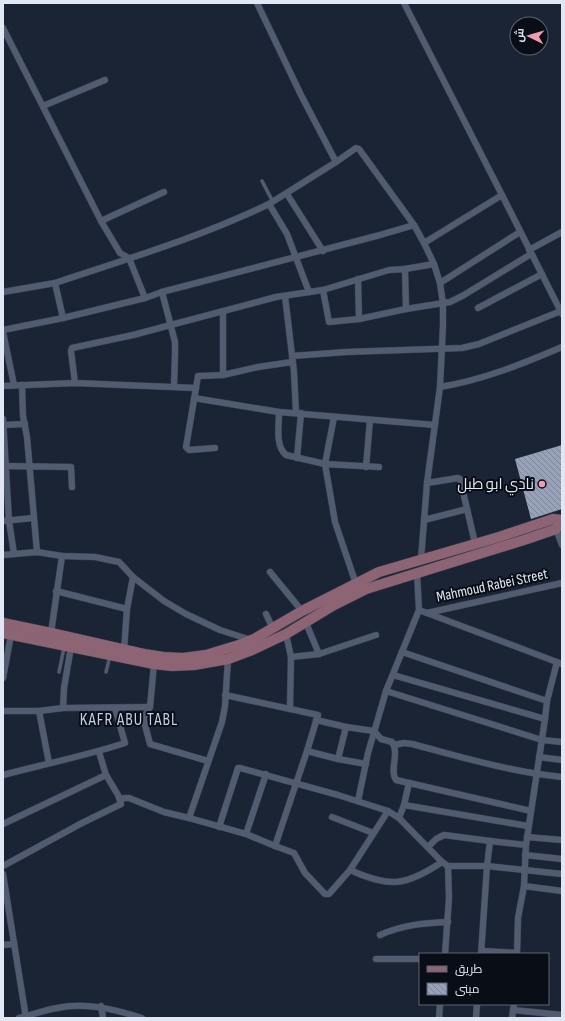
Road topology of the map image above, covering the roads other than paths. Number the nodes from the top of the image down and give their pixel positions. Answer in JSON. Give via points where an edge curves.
{"nodes":[{"id":1,"x":257,"y":3,"type":"edge"},
{"id":2,"x":404,"y":3,"type":"edge"},
{"id":3,"x":3,"y":28,"type":"edge"},
{"id":4,"x":105,"y":80,"type":"dead end"},
{"id":5,"x":43,"y":106,"type":"junction"},
{"id":6,"x":336,"y":162,"type":"junction"},
{"id":7,"x":262,"y":181,"type":"dead end"},
{"id":8,"x":164,"y":192,"type":"dead end"},
{"id":9,"x":287,"y":194,"type":"junction"},
{"id":10,"x":502,"y":195,"type":"junction"},
{"id":11,"x":271,"y":203,"type":"junction"},
{"id":12,"x":101,"y":221,"type":"junction"},
{"id":13,"x":414,"y":225,"type":"junction"},
{"id":14,"x":520,"y":232,"type":"junction"},
{"id":15,"x":562,"y":232,"type":"edge"},
{"id":16,"x":424,"y":243,"type":"junction"},
{"id":17,"x":323,"y":250,"type":"junction"},
{"id":18,"x":530,"y":252,"type":"junction"},
{"id":19,"x":129,"y":258,"type":"junction"},
{"id":20,"x":297,"y":258,"type":"junction"},
{"id":21,"x":434,"y":264,"type":"junction"},
{"id":22,"x":405,"y":269,"type":"junction"},
{"id":23,"x":542,"y":274,"type":"junction"},
{"id":24,"x":358,"y":279,"type":"junction"},
{"id":25,"x":55,"y":283,"type":"junction"},
{"id":26,"x":440,"y":283,"type":"junction"},
{"id":27,"x":323,"y":290,"type":"junction"},
{"id":28,"x":3,"y":292,"type":"edge"},
{"id":29,"x":162,"y":292,"type":"junction"},
{"id":30,"x":309,"y":292,"type":"junction"},
{"id":31,"x":285,"y":296,"type":"junction"},
{"id":32,"x":145,"y":298,"type":"junction"},
{"id":33,"x":443,"y":304,"type":"junction"},
{"id":34,"x":478,"y":308,"type":"dead end"},
{"id":35,"x":406,"y":309,"type":"junction"},
{"id":36,"x":223,"y":312,"type":"junction"},
{"id":37,"x":561,"y":312,"type":"edge"},
{"id":38,"x":63,"y":318,"type":"junction"},
{"id":39,"x":359,"y":320,"type":"junction"},
{"id":40,"x":171,"y":325,"type":"junction"},
{"id":41,"x":3,"y":331,"type":"edge"},
{"id":42,"x":562,"y":347,"type":"edge"},
{"id":43,"x":442,"y":349,"type":"junction"},
{"id":44,"x":292,"y":359,"type":"junction"},
{"id":45,"x":223,"y":375,"type":"junction"},
{"id":46,"x":75,"y":383,"type":"junction"},
{"id":47,"x":14,"y":385,"type":"junction"},
{"id":48,"x":22,"y":385,"type":"junction"},
{"id":49,"x":3,"y":386,"type":"edge"},
{"id":50,"x":174,"y":386,"type":"junction"},
{"id":51,"x":440,"y":387,"type":"junction"},
{"id":52,"x":196,"y":388,"type":"junction"},
{"id":53,"x":194,"y":398,"type":"junction"},
{"id":54,"x":279,"y":412,"type":"junction"},
{"id":55,"x":298,"y":413,"type":"junction"},
{"id":56,"x":334,"y":417,"type":"junction"},
{"id":57,"x":370,"y":420,"type":"junction"},
{"id":58,"x":3,"y":423,"type":"edge"},
{"id":59,"x":25,"y":424,"type":"junction"},
{"id":60,"x":435,"y":425,"type":"junction"},
{"id":61,"x":215,"y":448,"type":"dead end"},
{"id":62,"x":297,"y":458,"type":"junction"},
{"id":63,"x":326,"y":464,"type":"junction"},
{"id":64,"x":4,"y":465,"type":"edge"},
{"id":65,"x":28,"y":467,"type":"junction"},
{"id":66,"x":366,"y":467,"type":"junction"},
{"id":67,"x":379,"y":467,"type":"dead end"},
{"id":68,"x":427,"y":483,"type":"junction"},
{"id":69,"x":72,"y":487,"type":"dead end"},
{"id":70,"x":467,"y":509,"type":"junction"},
{"id":71,"x":33,"y":518,"type":"junction"},
{"id":72,"x":424,"y":520,"type":"junction"},
{"id":73,"x":6,"y":521,"type":"edge"},
{"id":74,"x":558,"y":523,"type":"edge"},
{"id":75,"x":475,"y":543,"type":"junction"},
{"id":76,"x":562,"y":545,"type":"edge"},
{"id":77,"x":37,"y":552,"type":"junction"},
{"id":78,"x":14,"y":554,"type":"junction"},
{"id":79,"x":3,"y":555,"type":"edge"},
{"id":80,"x":62,"y":556,"type":"junction"},
{"id":81,"x":421,"y":559,"type":"junction"},
{"id":82,"x":270,"y":572,"type":"dead end"},
{"id":83,"x":418,"y":573,"type":"junction"},
{"id":84,"x":133,"y":577,"type":"junction"},
{"id":85,"x":562,"y":583,"type":"edge"},
{"id":86,"x":356,"y":584,"type":"junction"},
{"id":87,"x":56,"y":591,"type":"junction"},
{"id":88,"x":127,"y":609,"type":"junction"},
{"id":89,"x":419,"y":610,"type":"junction"},
{"id":90,"x":302,"y":611,"type":"junction"},
{"id":91,"x":427,"y":613,"type":"junction"},
{"id":92,"x":266,"y":614,"type":"dead end"},
{"id":93,"x":3,"y":623,"type":"edge"},
{"id":94,"x":306,"y":623,"type":"junction"},
{"id":95,"x":273,"y":628,"type":"junction"},
{"id":96,"x":52,"y":633,"type":"junction"},
{"id":97,"x":7,"y":634,"type":"edge"},
{"id":98,"x":286,"y":634,"type":"junction"},
{"id":99,"x":376,"y":635,"type":"dead end"},
{"id":100,"x":251,"y":640,"type":"junction"},
{"id":101,"x":68,"y":647,"type":"junction"},
{"id":102,"x":124,"y":650,"type":"junction"},
{"id":103,"x":402,"y":652,"type":"junction"},
{"id":104,"x":319,"y":654,"type":"junction"},
{"id":105,"x":110,"y":656,"type":"junction"},
{"id":106,"x":290,"y":657,"type":"junction"},
{"id":107,"x":228,"y":659,"type":"junction"},
{"id":108,"x":560,"y":663,"type":"edge"},
{"id":109,"x":154,"y":664,"type":"junction"},
{"id":110,"x":59,"y":672,"type":"dead end"},
{"id":111,"x":106,"y":672,"type":"dead end"},
{"id":112,"x":393,"y":675,"type":"junction"},
{"id":113,"x":3,"y":678,"type":"edge"},
{"id":114,"x":386,"y":692,"type":"junction"},
{"id":115,"x":226,"y":695,"type":"junction"},
{"id":116,"x":547,"y":701,"type":"junction"},
{"id":117,"x":150,"y":707,"type":"junction"},
{"id":118,"x":63,"y":708,"type":"junction"},
{"id":119,"x":115,"y":708,"type":"junction"},
{"id":120,"x":290,"y":709,"type":"junction"},
{"id":121,"x":3,"y":711,"type":"edge"},
{"id":122,"x":39,"y":711,"type":"junction"},
{"id":123,"x":545,"y":719,"type":"junction"},
{"id":124,"x":316,"y":720,"type":"junction"},
{"id":125,"x":346,"y":728,"type":"junction"},
{"id":126,"x":374,"y":731,"type":"junction"},
{"id":127,"x":542,"y":740,"type":"junction"},
{"id":128,"x":562,"y":742,"type":"edge"},
{"id":129,"x":394,"y":745,"type":"junction"},
{"id":130,"x":307,"y":751,"type":"junction"},
{"id":131,"x":99,"y":752,"type":"junction"},
{"id":132,"x":538,"y":757,"type":"junction"},
{"id":133,"x":338,"y":759,"type":"junction"},
{"id":134,"x":562,"y":760,"type":"edge"},
{"id":135,"x":208,"y":761,"type":"junction"},
{"id":136,"x":49,"y":763,"type":"junction"},
{"id":137,"x":366,"y":764,"type":"junction"},
{"id":138,"x":106,"y":774,"type":"junction"},
{"id":139,"x":266,"y":774,"type":"junction"},
{"id":140,"x":536,"y":774,"type":"junction"},
{"id":141,"x":3,"y":775,"type":"edge"},
{"id":142,"x":562,"y":777,"type":"edge"},
{"id":143,"x":296,"y":783,"type":"junction"},
{"id":144,"x":409,"y":783,"type":"junction"},
{"id":145,"x":120,"y":800,"type":"junction"},
{"id":146,"x":358,"y":801,"type":"junction"},
{"id":147,"x":404,"y":804,"type":"junction"},
{"id":148,"x":388,"y":811,"type":"junction"},
{"id":149,"x":531,"y":811,"type":"junction"},
{"id":150,"x":332,"y":817,"type":"dead end"},
{"id":151,"x":189,"y":818,"type":"junction"},
{"id":152,"x":399,"y":818,"type":"junction"},
{"id":153,"x":3,"y":824,"type":"edge"},
{"id":154,"x":528,"y":826,"type":"junction"},
{"id":155,"x":219,"y":827,"type":"junction"},
{"id":156,"x":373,"y":833,"type":"junction"},
{"id":157,"x":246,"y":834,"type":"junction"},
{"id":158,"x":527,"y":837,"type":"junction"},
{"id":159,"x":562,"y":840,"type":"edge"},
{"id":160,"x":490,"y":841,"type":"junction"},
{"id":161,"x":526,"y":845,"type":"junction"},
{"id":162,"x":275,"y":846,"type":"junction"},
{"id":163,"x":428,"y":847,"type":"junction"},
{"id":164,"x":525,"y":855,"type":"junction"},
{"id":165,"x":562,"y":859,"type":"edge"},
{"id":166,"x":442,"y":862,"type":"junction"},
{"id":167,"x":3,"y":866,"type":"edge"},
{"id":168,"x":448,"y":866,"type":"junction"},
{"id":169,"x":487,"y":866,"type":"junction"},
{"id":170,"x":350,"y":870,"type":"junction"},
{"id":171,"x":525,"y":870,"type":"junction"},
{"id":172,"x":3,"y":874,"type":"edge"},
{"id":173,"x":562,"y":874,"type":"edge"},
{"id":174,"x":524,"y":886,"type":"junction"},
{"id":175,"x":562,"y":891,"type":"edge"},
{"id":176,"x":448,"y":922,"type":"junction"},
{"id":177,"x":380,"y":935,"type":"dead end"},
{"id":178,"x":14,"y":944,"type":"junction"},
{"id":179,"x":3,"y":945,"type":"edge"},
{"id":180,"x":481,"y":952,"type":"edge"},
{"id":181,"x":445,"y":953,"type":"edge"},
{"id":182,"x":499,"y":953,"type":"edge"},
{"id":183,"x":517,"y":953,"type":"edge"},
{"id":184,"x":419,"y":958,"type":"edge"},
{"id":185,"x":376,"y":959,"type":"dead end"},
{"id":186,"x":440,"y":1005,"type":"edge"},
{"id":187,"x":477,"y":1005,"type":"edge"},
{"id":188,"x":101,"y":1006,"type":"junction"},
{"id":189,"x":513,"y":1007,"type":"edge"},
{"id":190,"x":125,"y":1015,"type":"edge"},
{"id":191,"x":562,"y":1015,"type":"edge"},
{"id":192,"x":26,"y":1017,"type":"edge"},
{"id":193,"x":19,"y":1018,"type":"edge"},
{"id":194,"x":103,"y":1018,"type":"edge"},
{"id":195,"x":142,"y":1018,"type":"edge"},
{"id":196,"x":439,"y":1018,"type":"edge"},
{"id":197,"x":476,"y":1018,"type":"edge"},
{"id":198,"x":512,"y":1018,"type":"edge"}],
"edges":[{"from":1,"to":6,"type":"street"},
{"from":2,"to":10,"type":"street"},
{"from":3,"to":5,"type":"street"},
{"from":4,"to":5,"type":"street"},
{"from":5,"to":12,"type":"street"},
{"from":6,"to":9,"type":"street"},
{"from":6,"to":13,"type":"street","via":[[354,148],[359,149]]},
{"from":7,"to":11,"type":"lane"},
{"from":8,"to":12,"type":"street"},
{"from":9,"to":11,"type":"street"},
{"from":9,"to":17,"type":"street"},
{"from":10,"to":14,"type":"street"},
{"from":10,"to":16,"type":"street"},
{"from":11,"to":19,"type":"street","via":[[231,222]]},
{"from":11,"to":20,"type":"street"},
{"from":12,"to":19,"type":"street","via":[[120,253]]},
{"from":13,"to":16,"type":"street"},
{"from":13,"to":17,"type":"street"},
{"from":14,"to":18,"type":"street"},
{"from":14,"to":26,"type":"street"},
{"from":15,"to":18,"type":"street"},
{"from":16,"to":21,"type":"street"},
{"from":17,"to":20,"type":"street"},
{"from":18,"to":23,"type":"street"},
{"from":18,"to":33,"type":"street","via":[[464,295]]},
{"from":19,"to":25,"type":"street"},
{"from":19,"to":32,"type":"street"},
{"from":20,"to":29,"type":"street"},
{"from":20,"to":30,"type":"street"},
{"from":21,"to":22,"type":"street"},
{"from":21,"to":26,"type":"street"},
{"from":22,"to":24,"type":"street","via":[[389,270]]},
{"from":22,"to":35,"type":"street"},
{"from":23,"to":34,"type":"street"},
{"from":23,"to":37,"type":"street"},
{"from":24,"to":27,"type":"street"},
{"from":24,"to":39,"type":"street"},
{"from":25,"to":28,"type":"street"},
{"from":25,"to":38,"type":"street"},
{"from":26,"to":33,"type":"street"},
{"from":27,"to":30,"type":"street"},
{"from":27,"to":39,"type":"street","via":[[328,322]]},
{"from":29,"to":32,"type":"street"},
{"from":29,"to":40,"type":"street"},
{"from":30,"to":31,"type":"street"},
{"from":31,"to":36,"type":"street"},
{"from":31,"to":44,"type":"street"},
{"from":32,"to":38,"type":"street"},
{"from":33,"to":35,"type":"street"},
{"from":33,"to":43,"type":"street"},
{"from":35,"to":39,"type":"street"},
{"from":36,"to":40,"type":"street"},
{"from":36,"to":45,"type":"street"},
{"from":37,"to":43,"type":"street","via":[[479,344]]},
{"from":38,"to":41,"type":"street"},
{"from":40,"to":46,"type":"street","via":[[71,349]]},
{"from":40,"to":50,"type":"street","via":[[176,354]]},
{"from":41,"to":47,"type":"street"},
{"from":42,"to":51,"type":"street","via":[[504,371]]},
{"from":43,"to":44,"type":"street","via":[[346,352]]},
{"from":43,"to":51,"type":"street"},
{"from":44,"to":45,"type":"street"},
{"from":44,"to":55,"type":"street"},
{"from":45,"to":52,"type":"street","via":[[198,376]]},
{"from":46,"to":48,"type":"street"},
{"from":46,"to":50,"type":"street"},
{"from":47,"to":48,"type":"street"},
{"from":47,"to":49,"type":"street"},
{"from":48,"to":59,"type":"street"},
{"from":50,"to":52,"type":"street"},
{"from":51,"to":60,"type":"street"},
{"from":52,"to":53,"type":"street"},
{"from":53,"to":54,"type":"street"},
{"from":53,"to":61,"type":"street","via":[[186,447],[189,450]]},
{"from":54,"to":55,"type":"street"},
{"from":54,"to":62,"type":"street","via":[[279,442],[282,450],[289,457]]},
{"from":55,"to":56,"type":"street"},
{"from":55,"to":62,"type":"street"},
{"from":56,"to":57,"type":"street"},
{"from":56,"to":63,"type":"street"},
{"from":57,"to":60,"type":"street"},
{"from":57,"to":66,"type":"street"},
{"from":58,"to":59,"type":"street"},
{"from":58,"to":64,"type":"street"},
{"from":59,"to":65,"type":"street"},
{"from":60,"to":68,"type":"street"},
{"from":62,"to":63,"type":"street"},
{"from":63,"to":66,"type":"street"},
{"from":63,"to":86,"type":"street","via":[[335,522]]},
{"from":64,"to":65,"type":"street"},
{"from":64,"to":73,"type":"street"},
{"from":65,"to":69,"type":"street","via":[[72,467]]},
{"from":65,"to":71,"type":"street"},
{"from":66,"to":67,"type":"street"},
{"from":68,"to":70,"type":"street","via":[[460,478]]},
{"from":68,"to":72,"type":"street"},
{"from":70,"to":72,"type":"street"},
{"from":70,"to":75,"type":"street"},
{"from":71,"to":73,"type":"street"},
{"from":71,"to":77,"type":"street"},
{"from":72,"to":81,"type":"street"},
{"from":73,"to":78,"type":"street"},
{"from":74,"to":75,"type":"main road"},
{"from":74,"to":76,"type":"street"},
{"from":74,"to":83,"type":"main road"},
{"from":75,"to":81,"type":"main road"},
{"from":77,"to":78,"type":"street"},
{"from":77,"to":80,"type":"street"},
{"from":78,"to":79,"type":"street"},
{"from":80,"to":84,"type":"street","via":[[95,557],[119,562]]},
{"from":80,"to":87,"type":"street"},
{"from":81,"to":86,"type":"main road","via":[[379,572]]},
{"from":82,"to":90,"type":"street"},
{"from":83,"to":89,"type":"street"},
{"from":83,"to":94,"type":"main road","via":[[353,594]]},
{"from":84,"to":88,"type":"street"},
{"from":84,"to":100,"type":"street","via":[[186,614],[220,630]]},
{"from":85,"to":91,"type":"street","name":"Mahmoud Rabei Street"},
{"from":86,"to":90,"type":"main road"},
{"from":87,"to":88,"type":"street"},
{"from":87,"to":96,"type":"street"},
{"from":88,"to":102,"type":"street"},
{"from":89,"to":91,"type":"street"},
{"from":89,"to":103,"type":"street"},
{"from":90,"to":95,"type":"main road"},
{"from":91,"to":108,"type":"street"},
{"from":92,"to":95,"type":"street"},
{"from":93,"to":96,"type":"main road"},
{"from":94,"to":98,"type":"main road"},
{"from":94,"to":104,"type":"street"},
{"from":95,"to":100,"type":"main road"},
{"from":96,"to":102,"type":"main road"},
{"from":97,"to":101,"type":"main road"},
{"from":97,"to":113,"type":"street"},
{"from":98,"to":106,"type":"street"},
{"from":98,"to":107,"type":"main road"},
{"from":99,"to":104,"type":"street"},
{"from":100,"to":102,"type":"main road","via":[[206,655],[183,658]]},
{"from":101,"to":105,"type":"main road"},
{"from":101,"to":110,"type":"lane"},
{"from":101,"to":118,"type":"street"},
{"from":103,"to":112,"type":"street"},
{"from":103,"to":116,"type":"street"},
{"from":104,"to":106,"type":"street"},
{"from":105,"to":109,"type":"main road"},
{"from":105,"to":111,"type":"lane"},
{"from":106,"to":120,"type":"street"},
{"from":107,"to":109,"type":"main road","via":[[194,665]]},
{"from":107,"to":115,"type":"street"},
{"from":108,"to":116,"type":"street"},
{"from":109,"to":117,"type":"street"},
{"from":112,"to":114,"type":"street"},
{"from":112,"to":123,"type":"street"},
{"from":114,"to":126,"type":"street"},
{"from":114,"to":127,"type":"street"},
{"from":115,"to":120,"type":"street"},
{"from":115,"to":135,"type":"street","via":[[222,722]]},
{"from":116,"to":123,"type":"street"},
{"from":117,"to":119,"type":"street"},
{"from":117,"to":135,"type":"street","via":[[144,717],[150,744]]},
{"from":118,"to":119,"type":"street"},
{"from":118,"to":122,"type":"street"},
{"from":119,"to":131,"type":"street","via":[[125,743]]},
{"from":120,"to":124,"type":"street","via":[[317,714]]},
{"from":121,"to":122,"type":"street"},
{"from":122,"to":136,"type":"street"},
{"from":123,"to":127,"type":"street"},
{"from":124,"to":125,"type":"street"},
{"from":124,"to":130,"type":"street"},
{"from":125,"to":126,"type":"street"},
{"from":125,"to":133,"type":"street"},
{"from":126,"to":129,"type":"street","via":[[381,739]]},
{"from":126,"to":137,"type":"street"},
{"from":127,"to":128,"type":"street"},
{"from":127,"to":132,"type":"street"},
{"from":129,"to":140,"type":"street","via":[[412,744]]},
{"from":129,"to":144,"type":"street","via":[[395,778]]},
{"from":130,"to":133,"type":"street"},
{"from":130,"to":143,"type":"street"},
{"from":131,"to":136,"type":"street"},
{"from":131,"to":138,"type":"street"},
{"from":132,"to":134,"type":"street"},
{"from":132,"to":140,"type":"street"},
{"from":133,"to":137,"type":"street"},
{"from":135,"to":151,"type":"street"},
{"from":136,"to":141,"type":"street"},
{"from":137,"to":146,"type":"street"},
{"from":138,"to":145,"type":"street"},
{"from":138,"to":153,"type":"street"},
{"from":139,"to":143,"type":"street"},
{"from":139,"to":155,"type":"street","via":[[239,768]]},
{"from":139,"to":157,"type":"street"},
{"from":140,"to":142,"type":"street"},
{"from":140,"to":149,"type":"street"},
{"from":143,"to":146,"type":"street"},
{"from":143,"to":162,"type":"street"},
{"from":144,"to":147,"type":"street"},
{"from":144,"to":149,"type":"street"},
{"from":145,"to":151,"type":"street","via":[[129,798],[164,812]]},
{"from":145,"to":167,"type":"street","via":[[121,804],[82,822]]},
{"from":146,"to":148,"type":"street"},
{"from":147,"to":152,"type":"street"},
{"from":147,"to":154,"type":"street"},
{"from":148,"to":152,"type":"street"},
{"from":148,"to":156,"type":"street"},
{"from":149,"to":154,"type":"street"},
{"from":150,"to":156,"type":"street"},
{"from":151,"to":155,"type":"street"},
{"from":152,"to":163,"type":"street"},
{"from":154,"to":158,"type":"street"},
{"from":155,"to":157,"type":"street"},
{"from":156,"to":170,"type":"street"},
{"from":157,"to":162,"type":"street"},
{"from":158,"to":159,"type":"street"},
{"from":158,"to":161,"type":"street"},
{"from":160,"to":161,"type":"street"},
{"from":160,"to":163,"type":"street","via":[[444,835]]},
{"from":160,"to":169,"type":"street"},
{"from":161,"to":164,"type":"street"},
{"from":162,"to":170,"type":"street","via":[[294,853],[305,873],[327,894],[330,894]]},
{"from":163,"to":166,"type":"street"},
{"from":164,"to":165,"type":"street"},
{"from":164,"to":171,"type":"street"},
{"from":166,"to":168,"type":"street"},
{"from":166,"to":170,"type":"street","via":[[416,878],[396,882],[377,880]]},
{"from":168,"to":169,"type":"street"},
{"from":168,"to":176,"type":"street"},
{"from":169,"to":171,"type":"street"},
{"from":169,"to":180,"type":"street"},
{"from":171,"to":173,"type":"street"},
{"from":171,"to":174,"type":"street"},
{"from":172,"to":178,"type":"street"},
{"from":174,"to":175,"type":"street"},
{"from":174,"to":183,"type":"street","via":[[518,918]]},
{"from":176,"to":177,"type":"street","via":[[414,924]]},
{"from":176,"to":181,"type":"street"},
{"from":178,"to":179,"type":"street"},
{"from":178,"to":192,"type":"street"},
{"from":180,"to":182,"type":"street"},
{"from":184,"to":185,"type":"street"},
{"from":186,"to":196,"type":"street"},
{"from":187,"to":197,"type":"street"},
{"from":188,"to":190,"type":"street"},
{"from":188,"to":192,"type":"street","via":[[71,1006]]},
{"from":188,"to":194,"type":"street"},
{"from":189,"to":191,"type":"street"},
{"from":189,"to":198,"type":"street"},
{"from":190,"to":195,"type":"street"},
{"from":192,"to":193,"type":"street"}]}
